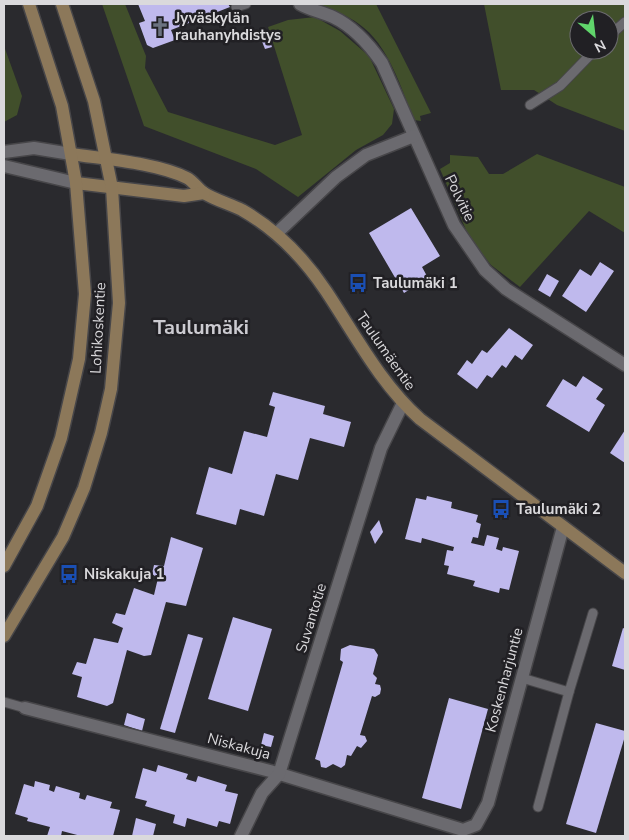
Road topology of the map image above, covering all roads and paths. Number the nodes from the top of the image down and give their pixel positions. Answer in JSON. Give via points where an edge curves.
{"nodes":[{"id":1,"x":29,"y":4,"type":"edge"},
{"id":2,"x":62,"y":4,"type":"edge"},
{"id":3,"x":246,"y":4,"type":"edge"},
{"id":4,"x":300,"y":4,"type":"edge"},
{"id":5,"x":236,"y":7,"type":"dead end"},
{"id":6,"x":585,"y":60,"type":"edge"},
{"id":7,"x":530,"y":105,"type":"dead end"},
{"id":8,"x":414,"y":136,"type":"junction"},
{"id":9,"x":4,"y":152,"type":"edge"},
{"id":10,"x":71,"y":154,"type":"junction"},
{"id":11,"x":108,"y":159,"type":"junction"},
{"id":12,"x":4,"y":166,"type":"edge"},
{"id":13,"x":76,"y":182,"type":"junction"},
{"id":14,"x":112,"y":188,"type":"junction"},
{"id":15,"x":204,"y":193,"type":"junction"},
{"id":16,"x":277,"y":233,"type":"junction"},
{"id":17,"x":625,"y":366,"type":"edge"},
{"id":18,"x":403,"y":403,"type":"junction"},
{"id":19,"x":563,"y":527,"type":"junction"},
{"id":20,"x":4,"y":566,"type":"edge"},
{"id":21,"x":625,"y":573,"type":"edge"},
{"id":22,"x":593,"y":613,"type":"dead end"},
{"id":23,"x":4,"y":636,"type":"edge"},
{"id":24,"x":522,"y":678,"type":"junction"},
{"id":25,"x":569,"y":692,"type":"junction"},
{"id":26,"x":4,"y":703,"type":"edge"},
{"id":27,"x":25,"y":708,"type":"joint"},
{"id":28,"x":279,"y":774,"type":"junction"},
{"id":29,"x":538,"y":807,"type":"dead end"},
{"id":30,"x":461,"y":833,"type":"edge"},
{"id":31,"x":241,"y":836,"type":"edge"}],
"edges":[{"from":1,"to":10,"type":"main road","name":"Lohikoskentie","via":[[62,106]]},
{"from":2,"to":11,"type":"main road","name":"Lohikoskentie","via":[[92,94]]},
{"from":3,"to":5,"type":"lane"},
{"from":4,"to":8,"type":"street","name":"Polvitie","via":[[353,29],[369,44],[382,63]]},
{"from":6,"to":7,"type":"lane","via":[[560,86]]},
{"from":8,"to":16,"type":"street","via":[[366,155],[336,177]]},
{"from":8,"to":17,"type":"street","name":"Polvitie","via":[[454,225],[485,270],[506,289]]},
{"from":9,"to":10,"type":"street","via":[[34,148]]},
{"from":10,"to":11,"type":"main road","name":"Taulumäentie"},
{"from":10,"to":13,"type":"main road","name":"Lohikoskentie"},
{"from":11,"to":14,"type":"main road","name":"Lohikoskentie"},
{"from":11,"to":15,"type":"main road","name":"Taulumäentie","via":[[188,178]]},
{"from":12,"to":13,"type":"street"},
{"from":13,"to":14,"type":"main road","name":"Taulumäentie"},
{"from":13,"to":20,"type":"main road","name":"Lohikoskentie","via":[[85,294],[79,359],[61,438],[37,506]]},
{"from":14,"to":15,"type":"main road","name":"Taulumäentie","via":[[184,196]]},
{"from":14,"to":23,"type":"main road","name":"Lohikoskentie","via":[[119,303],[111,389],[101,433],[64,537]]},
{"from":15,"to":16,"type":"main road","name":"Taulumäentie","via":[[242,210]]},
{"from":16,"to":18,"type":"main road","name":"Taulumäentie","via":[[303,259],[326,290],[366,354]]},
{"from":18,"to":19,"type":"main road","name":"Taulumäentie"},
{"from":18,"to":28,"type":"street","name":"Suvantotie","via":[[381,448]]},
{"from":19,"to":21,"type":"main road","name":"Taulumäentie"},
{"from":19,"to":24,"type":"street","name":"Koskenharjuntie"},
{"from":22,"to":25,"type":"lane"},
{"from":24,"to":25,"type":"lane"},
{"from":24,"to":30,"type":"street","name":"Koskenharjuntie","via":[[488,803],[476,825]]},
{"from":25,"to":29,"type":"lane"},
{"from":26,"to":27,"type":"lane","name":"Niskakuja"},
{"from":27,"to":28,"type":"street","name":"Niskakuja"},
{"from":28,"to":30,"type":"street","name":"Niskakuja"},
{"from":28,"to":31,"type":"street","name":"Suvantotie","via":[[262,793]]}]}
